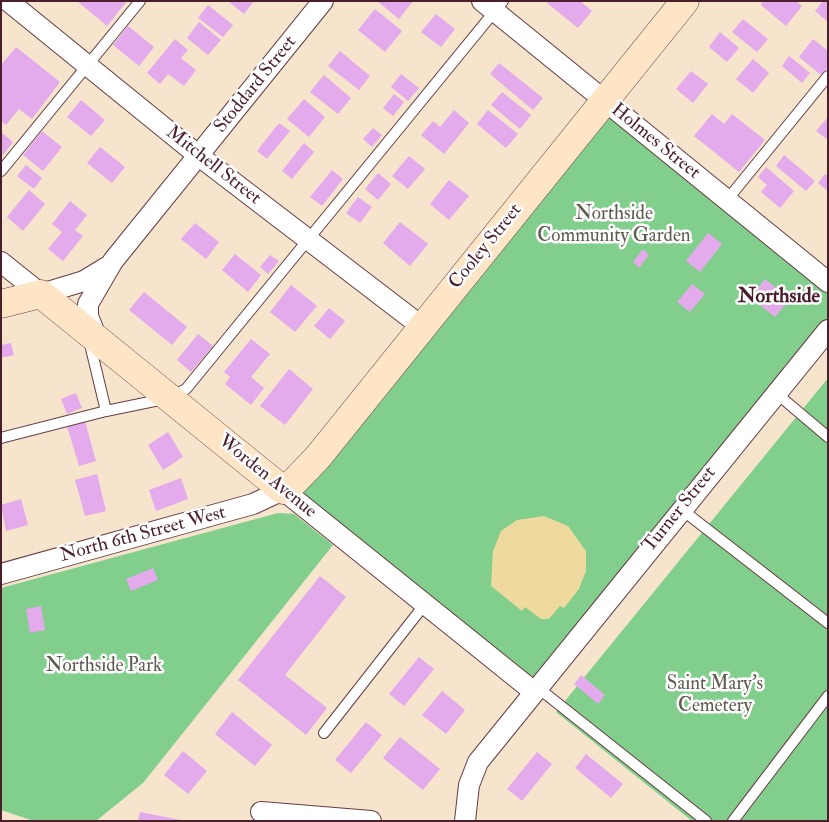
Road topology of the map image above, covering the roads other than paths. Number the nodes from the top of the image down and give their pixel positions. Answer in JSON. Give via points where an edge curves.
{"nodes":[{"id":1,"x":8,"y":1,"type":"edge"},
{"id":2,"x":140,"y":1,"type":"edge"},
{"id":3,"x":322,"y":1,"type":"edge"},
{"id":4,"x":685,"y":1,"type":"edge"},
{"id":5,"x":493,"y":5,"type":"edge"},
{"id":6,"x":88,"y":65,"type":"junction"},
{"id":7,"x":828,"y":76,"type":"edge"},
{"id":8,"x":605,"y":101,"type":"junction"},
{"id":9,"x":199,"y":156,"type":"junction"},
{"id":10,"x":1,"y":171,"type":"edge"},
{"id":11,"x":727,"y":200,"type":"junction"},
{"id":12,"x":307,"y":238,"type":"junction"},
{"id":13,"x":1,"y":262,"type":"edge"},
{"id":14,"x":113,"y":262,"type":"junction"},
{"id":15,"x":828,"y":282,"type":"edge"},
{"id":16,"x":41,"y":294,"type":"junction"},
{"id":17,"x":1,"y":304,"type":"edge"},
{"id":18,"x":421,"y":326,"type":"junction"},
{"id":19,"x":828,"y":330,"type":"edge"},
{"id":20,"x":92,"y":336,"type":"junction"},
{"id":21,"x":776,"y":393,"type":"junction"},
{"id":22,"x":169,"y":398,"type":"junction"},
{"id":23,"x":106,"y":411,"type":"junction"},
{"id":24,"x":828,"y":437,"type":"edge"},
{"id":25,"x":1,"y":438,"type":"edge"},
{"id":26,"x":283,"y":490,"type":"junction"},
{"id":27,"x":681,"y":509,"type":"junction"},
{"id":28,"x":1,"y":574,"type":"edge"},
{"id":29,"x":425,"y":604,"type":"junction"},
{"id":30,"x":828,"y":624,"type":"edge"},
{"id":31,"x":535,"y":689,"type":"junction"},
{"id":32,"x":828,"y":696,"type":"edge"},
{"id":33,"x":324,"y":733,"type":"dead end"},
{"id":34,"x":261,"y":812,"type":"dead end"},
{"id":35,"x":371,"y":821,"type":"edge"},
{"id":36,"x":466,"y":821,"type":"edge"},
{"id":37,"x":706,"y":821,"type":"edge"},
{"id":38,"x":733,"y":821,"type":"edge"}],
"edges":[{"from":1,"to":6,"type":"street","name":"Mitchell Street"},
{"from":2,"to":6,"type":"lane"},
{"from":3,"to":9,"type":"street","name":"Stoddard Street"},
{"from":4,"to":8,"type":"street","name":"Cooley Street"},
{"from":5,"to":8,"type":"street","name":"Holmes Street"},
{"from":5,"to":12,"type":"lane"},
{"from":6,"to":9,"type":"street","name":"Mitchell Street"},
{"from":6,"to":10,"type":"lane"},
{"from":7,"to":11,"type":"lane"},
{"from":8,"to":11,"type":"street","name":"Holmes Street"},
{"from":8,"to":18,"type":"street","name":"Cooley Street"},
{"from":9,"to":12,"type":"street","name":"Mitchell Street"},
{"from":9,"to":14,"type":"street","name":"Stoddard Street"},
{"from":11,"to":15,"type":"street","name":"Holmes Street"},
{"from":12,"to":18,"type":"street","name":"Mitchell Street"},
{"from":12,"to":22,"type":"lane","via":[[186,389]]},
{"from":13,"to":16,"type":"street","name":"Worden Avenue"},
{"from":14,"to":16,"type":"street","name":"Stoddard Street","via":[[84,281]]},
{"from":14,"to":20,"type":"street","name":"Stoddard Street","via":[[88,304]]},
{"from":16,"to":17,"type":"street"},
{"from":16,"to":20,"type":"street","name":"Worden Avenue"},
{"from":18,"to":26,"type":"street","name":"Cooley Street","via":[[318,457]]},
{"from":19,"to":21,"type":"street","name":"Turner Street"},
{"from":20,"to":22,"type":"street","name":"Worden Avenue"},
{"from":20,"to":23,"type":"lane"},
{"from":21,"to":24,"type":"lane"},
{"from":21,"to":27,"type":"street","name":"Turner Street"},
{"from":22,"to":23,"type":"lane"},
{"from":22,"to":26,"type":"street","name":"Worden Avenue"},
{"from":23,"to":25,"type":"lane"},
{"from":26,"to":28,"type":"street","name":"North 6th Street West","via":[[253,504]]},
{"from":26,"to":29,"type":"street","name":"Worden Avenue"},
{"from":27,"to":30,"type":"lane"},
{"from":27,"to":31,"type":"street","name":"Turner Street"},
{"from":29,"to":31,"type":"street","name":"Worden Avenue"},
{"from":29,"to":33,"type":"lane"},
{"from":31,"to":36,"type":"street","name":"Turner Street","via":[[474,770],[469,785]]},
{"from":31,"to":37,"type":"lane"},
{"from":32,"to":38,"type":"lane"},
{"from":34,"to":35,"type":"street"}]}
